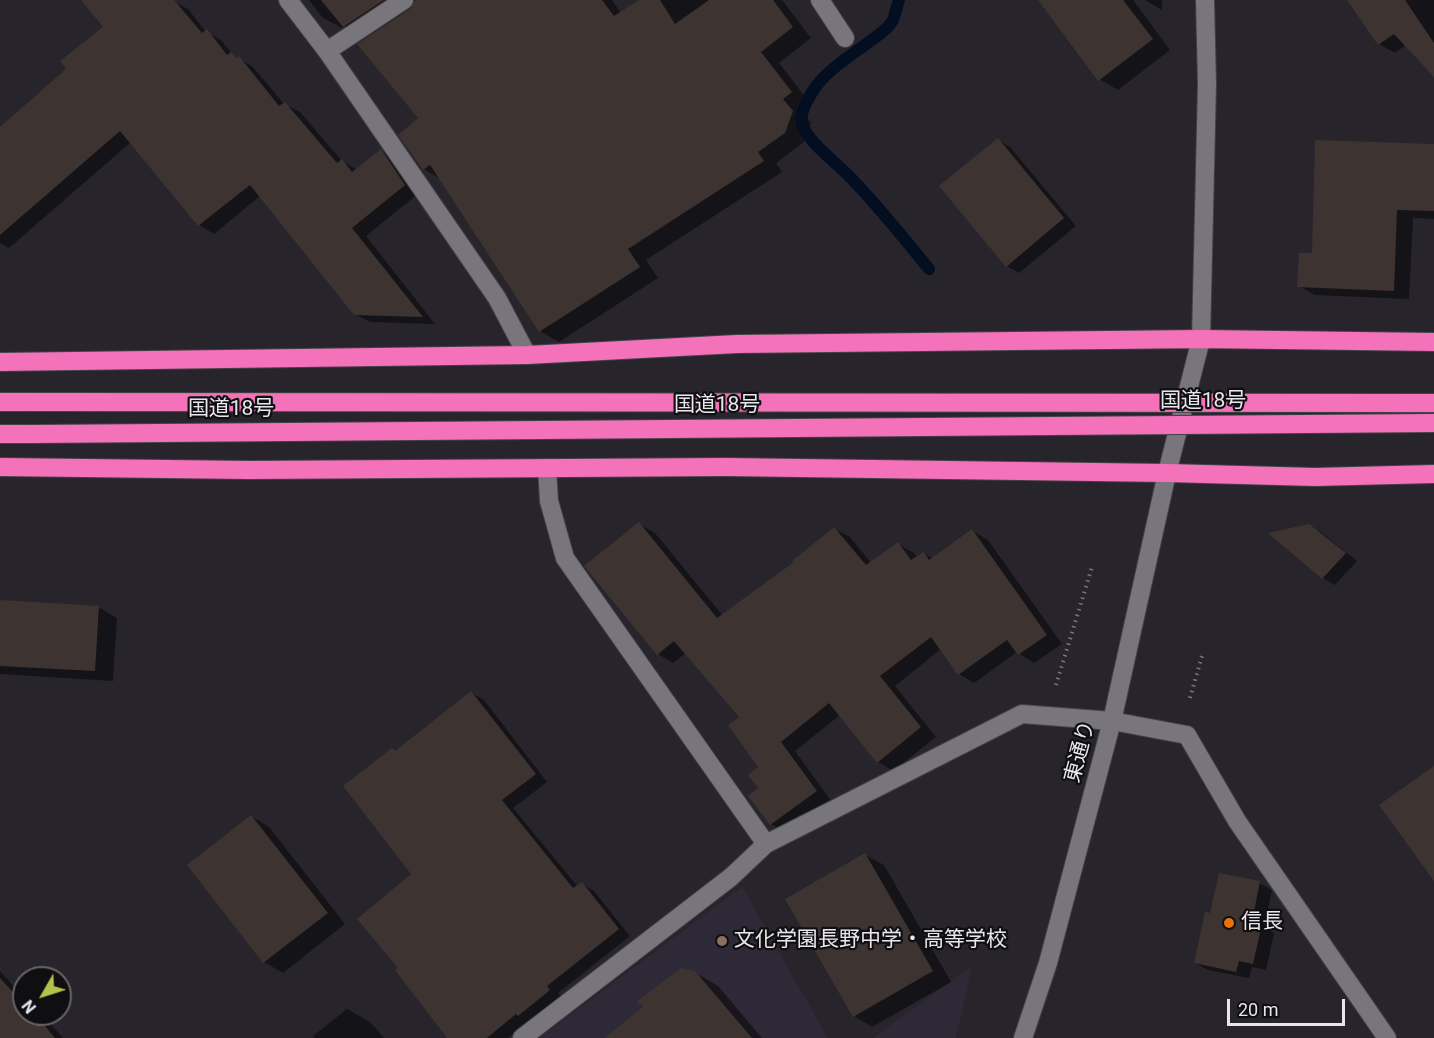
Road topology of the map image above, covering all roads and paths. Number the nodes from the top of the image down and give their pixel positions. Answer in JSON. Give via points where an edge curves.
{"nodes":[{"id":1,"x":288,"y":0,"type":"edge"},
{"id":2,"x":404,"y":0,"type":"edge"},
{"id":3,"x":820,"y":0,"type":"edge"},
{"id":4,"x":1205,"y":0,"type":"edge"},
{"id":5,"x":845,"y":38,"type":"dead end"},
{"id":6,"x":327,"y":51,"type":"junction"},
{"id":7,"x":1201,"y":339,"type":"junction"},
{"id":8,"x":1434,"y":342,"type":"edge"},
{"id":9,"x":527,"y":355,"type":"junction"},
{"id":10,"x":0,"y":362,"type":"edge"},
{"id":11,"x":0,"y":402,"type":"edge"},
{"id":12,"x":1434,"y":403,"type":"edge"},
{"id":13,"x":1434,"y":423,"type":"edge"},
{"id":14,"x":0,"y":434,"type":"edge"},
{"id":15,"x":0,"y":467,"type":"edge"},
{"id":16,"x":547,"y":468,"type":"junction"},
{"id":17,"x":1167,"y":473,"type":"junction"},
{"id":18,"x":1434,"y":474,"type":"edge"},
{"id":19,"x":1092,"y":567,"type":"dead end"},
{"id":20,"x":1202,"y":656,"type":"dead end"},
{"id":21,"x":1056,"y":685,"type":"dead end"},
{"id":22,"x":1190,"y":698,"type":"dead end"},
{"id":23,"x":1112,"y":721,"type":"junction"},
{"id":24,"x":766,"y":844,"type":"junction"},
{"id":25,"x":522,"y":1038,"type":"edge"},
{"id":26,"x":1023,"y":1038,"type":"edge"},
{"id":27,"x":1387,"y":1038,"type":"edge"}],
"edges":[{"from":1,"to":6,"type":"street"},
{"from":2,"to":6,"type":"street"},
{"from":3,"to":5,"type":"street"},
{"from":4,"to":7,"type":"street","name":"東通り"},
{"from":6,"to":9,"type":"street","via":[[496,298]]},
{"from":7,"to":8,"type":"highway"},
{"from":7,"to":9,"type":"highway","via":[[737,344]]},
{"from":7,"to":17,"type":"street","name":"東通り"},
{"from":9,"to":10,"type":"highway"},
{"from":11,"to":12,"type":"highway","name":"国道18号","bridge":true},
{"from":13,"to":14,"type":"highway","name":"国道18号","bridge":true},
{"from":15,"to":16,"type":"highway"},
{"from":16,"to":17,"type":"highway"},
{"from":16,"to":24,"type":"street","via":[[549,501],[565,558]]},
{"from":17,"to":18,"type":"highway","via":[[1315,477]]},
{"from":17,"to":23,"type":"street","name":"東通り"},
{"from":19,"to":21,"type":"path"},
{"from":20,"to":22,"type":"path"},
{"from":23,"to":24,"type":"street","via":[[1022,714]]},
{"from":23,"to":26,"type":"street","name":"東通り","via":[[1048,963]]},
{"from":23,"to":27,"type":"street","via":[[1187,735],[1237,821]]},
{"from":24,"to":25,"type":"street","via":[[731,877]]}]}
